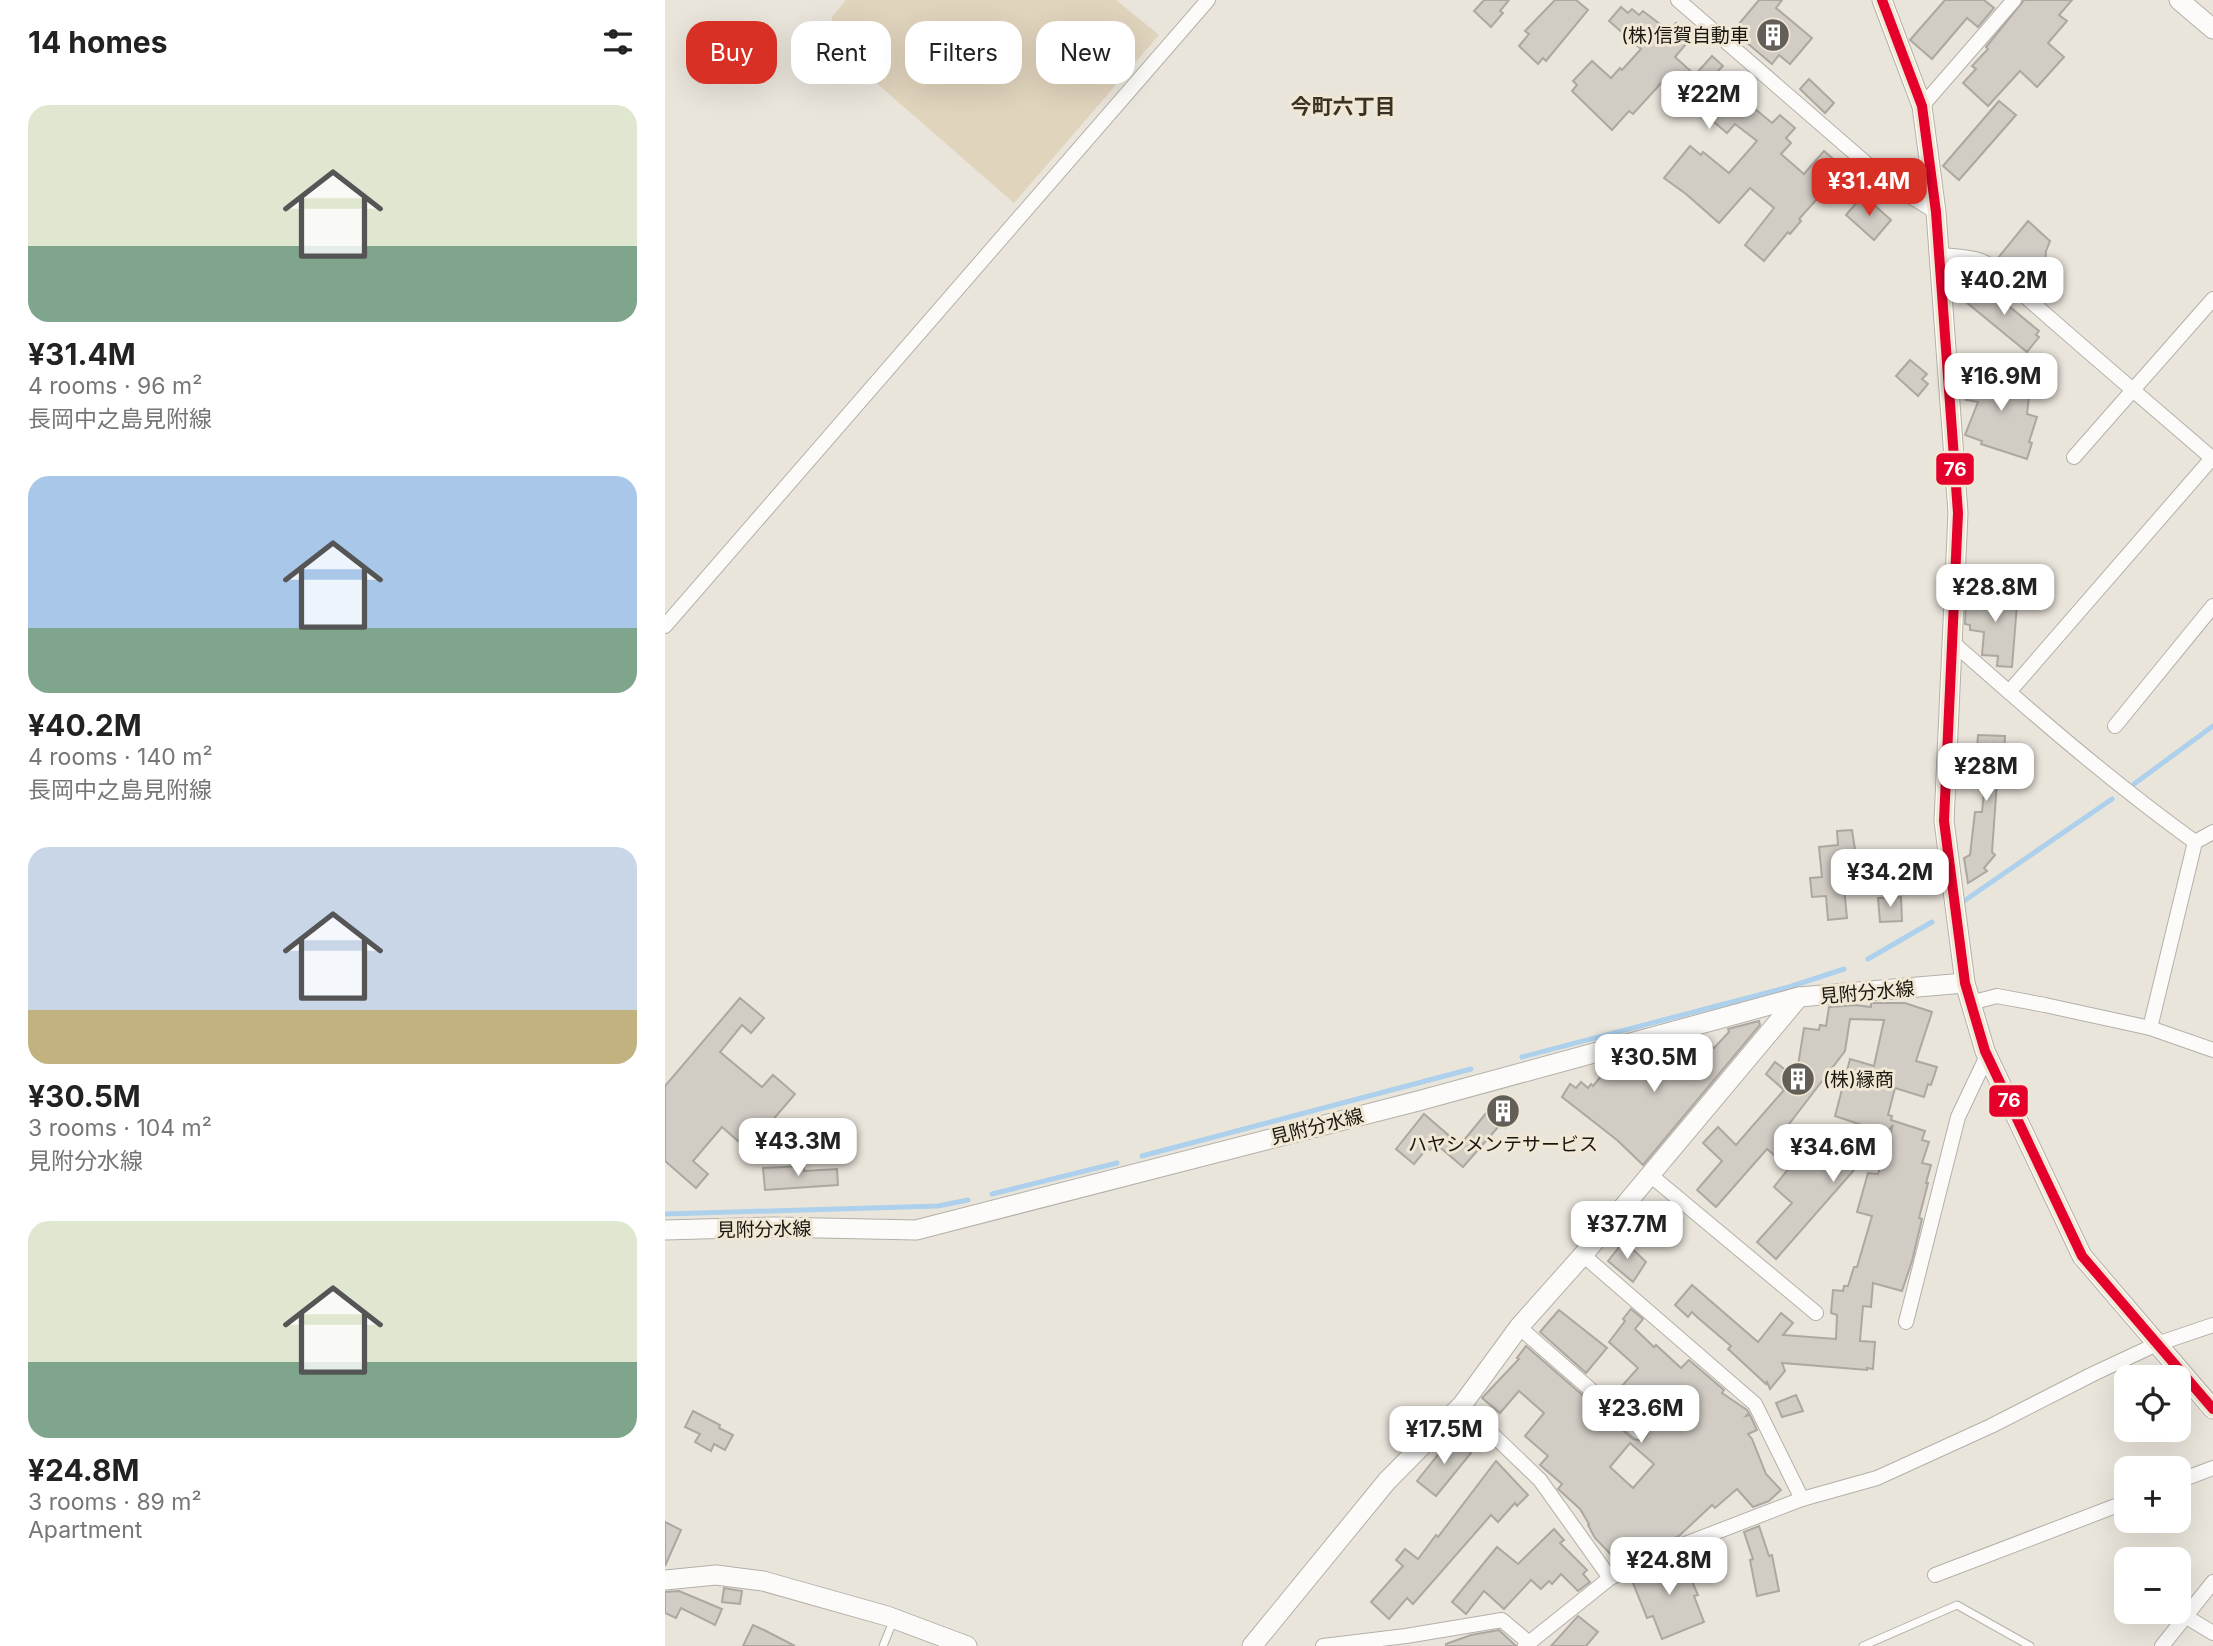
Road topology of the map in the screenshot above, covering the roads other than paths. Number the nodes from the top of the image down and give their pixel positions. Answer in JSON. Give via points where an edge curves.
{"nodes":[{"id":1,"x":1208,"y":0,"type":"edge"},
{"id":2,"x":1678,"y":0,"type":"edge"},
{"id":3,"x":1882,"y":0,"type":"edge"},
{"id":4,"x":2014,"y":0,"type":"edge"},
{"id":5,"x":2179,"y":0,"type":"edge"},
{"id":6,"x":2213,"y":29,"type":"edge"},
{"id":7,"x":1922,"y":106,"type":"junction"},
{"id":8,"x":1936,"y":212,"type":"junction"},
{"id":9,"x":1939,"y":255,"type":"junction"},
{"id":10,"x":2213,"y":299,"type":"edge"},
{"id":11,"x":2133,"y":389,"type":"junction"},
{"id":12,"x":2074,"y":457,"type":"dead end"},
{"id":13,"x":2213,"y":458,"type":"edge"},
{"id":14,"x":2213,"y":606,"type":"edge"},
{"id":15,"x":665,"y":626,"type":"edge"},
{"id":16,"x":1951,"y":641,"type":"junction"},
{"id":17,"x":2010,"y":692,"type":"junction"},
{"id":18,"x":2115,"y":726,"type":"dead end"},
{"id":19,"x":2213,"y":832,"type":"edge"},
{"id":20,"x":2195,"y":842,"type":"junction"},
{"id":21,"x":1965,"y":983,"type":"junction"},
{"id":22,"x":1799,"y":997,"type":"junction"},
{"id":23,"x":1970,"y":1003,"type":"junction"},
{"id":24,"x":2150,"y":1028,"type":"junction"},
{"id":25,"x":2213,"y":1050,"type":"edge"},
{"id":26,"x":1987,"y":1056,"type":"junction"},
{"id":27,"x":1649,"y":1174,"type":"junction"},
{"id":28,"x":665,"y":1230,"type":"edge"},
{"id":29,"x":1583,"y":1255,"type":"junction"},
{"id":30,"x":1816,"y":1313,"type":"dead end"},
{"id":31,"x":1906,"y":1322,"type":"dead end"},
{"id":32,"x":2213,"y":1325,"type":"edge"},
{"id":33,"x":1519,"y":1327,"type":"junction"},
{"id":34,"x":2157,"y":1344,"type":"junction"},
{"id":35,"x":1462,"y":1405,"type":"junction"},
{"id":36,"x":2213,"y":1409,"type":"edge"},
{"id":37,"x":1639,"y":1432,"type":"dead end"},
{"id":38,"x":2213,"y":1468,"type":"edge"},
{"id":39,"x":2191,"y":1476,"type":"edge"},
{"id":40,"x":1802,"y":1499,"type":"junction"},
{"id":41,"x":2114,"y":1507,"type":"edge"},
{"id":42,"x":1935,"y":1575,"type":"dead end"},
{"id":43,"x":1610,"y":1578,"type":"junction"},
{"id":44,"x":665,"y":1580,"type":"edge"},
{"id":45,"x":2213,"y":1582,"type":"edge"},
{"id":46,"x":2191,"y":1609,"type":"edge"},
{"id":47,"x":894,"y":1619,"type":"junction"},
{"id":48,"x":2191,"y":1620,"type":"edge"},
{"id":49,"x":2179,"y":1624,"type":"edge"},
{"id":50,"x":2213,"y":1633,"type":"edge"},
{"id":51,"x":1527,"y":1644,"type":"edge"},
{"id":52,"x":883,"y":1646,"type":"edge"},
{"id":53,"x":967,"y":1646,"type":"edge"},
{"id":54,"x":1252,"y":1646,"type":"edge"},
{"id":55,"x":1323,"y":1646,"type":"edge"},
{"id":56,"x":1863,"y":1646,"type":"edge"},
{"id":57,"x":2029,"y":1646,"type":"edge"},
{"id":58,"x":2162,"y":1646,"type":"edge"}],
"edges":[{"from":1,"to":15,"type":"street"},
{"from":2,"to":8,"type":"street","via":[[1889,183]]},
{"from":3,"to":7,"type":"main road"},
{"from":4,"to":7,"type":"street"},
{"from":5,"to":6,"type":"main road"},
{"from":7,"to":8,"type":"main road"},
{"from":8,"to":9,"type":"main road"},
{"from":9,"to":11,"type":"street","via":[[1969,257],[1996,266]]},
{"from":9,"to":16,"type":"main road","via":[[1958,513]]},
{"from":10,"to":11,"type":"street"},
{"from":11,"to":12,"type":"street"},
{"from":11,"to":13,"type":"street"},
{"from":13,"to":17,"type":"street"},
{"from":14,"to":18,"type":"street"},
{"from":16,"to":17,"type":"street"},
{"from":16,"to":21,"type":"main road","via":[[1944,821]]},
{"from":17,"to":20,"type":"street"},
{"from":19,"to":20,"type":"street"},
{"from":20,"to":24,"type":"street"},
{"from":21,"to":22,"type":"main road","name":"見附分水線"},
{"from":21,"to":23,"type":"main road"},
{"from":22,"to":27,"type":"main road"},
{"from":22,"to":28,"type":"main road","name":"見附分水線","via":[[916,1230]]},
{"from":23,"to":24,"type":"street","via":[[1997,996]]},
{"from":23,"to":26,"type":"main road"},
{"from":24,"to":25,"type":"street"},
{"from":26,"to":31,"type":"street","via":[[1958,1117]]},
{"from":26,"to":34,"type":"main road","via":[[2082,1256]]},
{"from":27,"to":29,"type":"main road"},
{"from":27,"to":30,"type":"street"},
{"from":29,"to":33,"type":"main road"},
{"from":29,"to":40,"type":"street","via":[[1755,1404]]},
{"from":32,"to":34,"type":"street"},
{"from":33,"to":35,"type":"main road"},
{"from":33,"to":37,"type":"street"},
{"from":34,"to":36,"type":"main road"},
{"from":34,"to":40,"type":"street","via":[[1877,1478]]},
{"from":35,"to":43,"type":"street","via":[[1540,1480]]},
{"from":35,"to":54,"type":"main road","via":[[1387,1481]]},
{"from":38,"to":39,"type":"street"},
{"from":40,"to":43,"type":"street","via":[[1654,1556]]},
{"from":41,"to":42,"type":"street"},
{"from":43,"to":51,"type":"street"},
{"from":44,"to":47,"type":"main road","via":[[716,1575],[762,1581]]},
{"from":45,"to":46,"type":"street"},
{"from":47,"to":52,"type":"lane"},
{"from":47,"to":53,"type":"main road"},
{"from":48,"to":50,"type":"street"},
{"from":49,"to":58,"type":"street"},
{"from":51,"to":55,"type":"street","via":[[1502,1619]]},
{"from":56,"to":57,"type":"lane","via":[[1957,1605]]}]}
